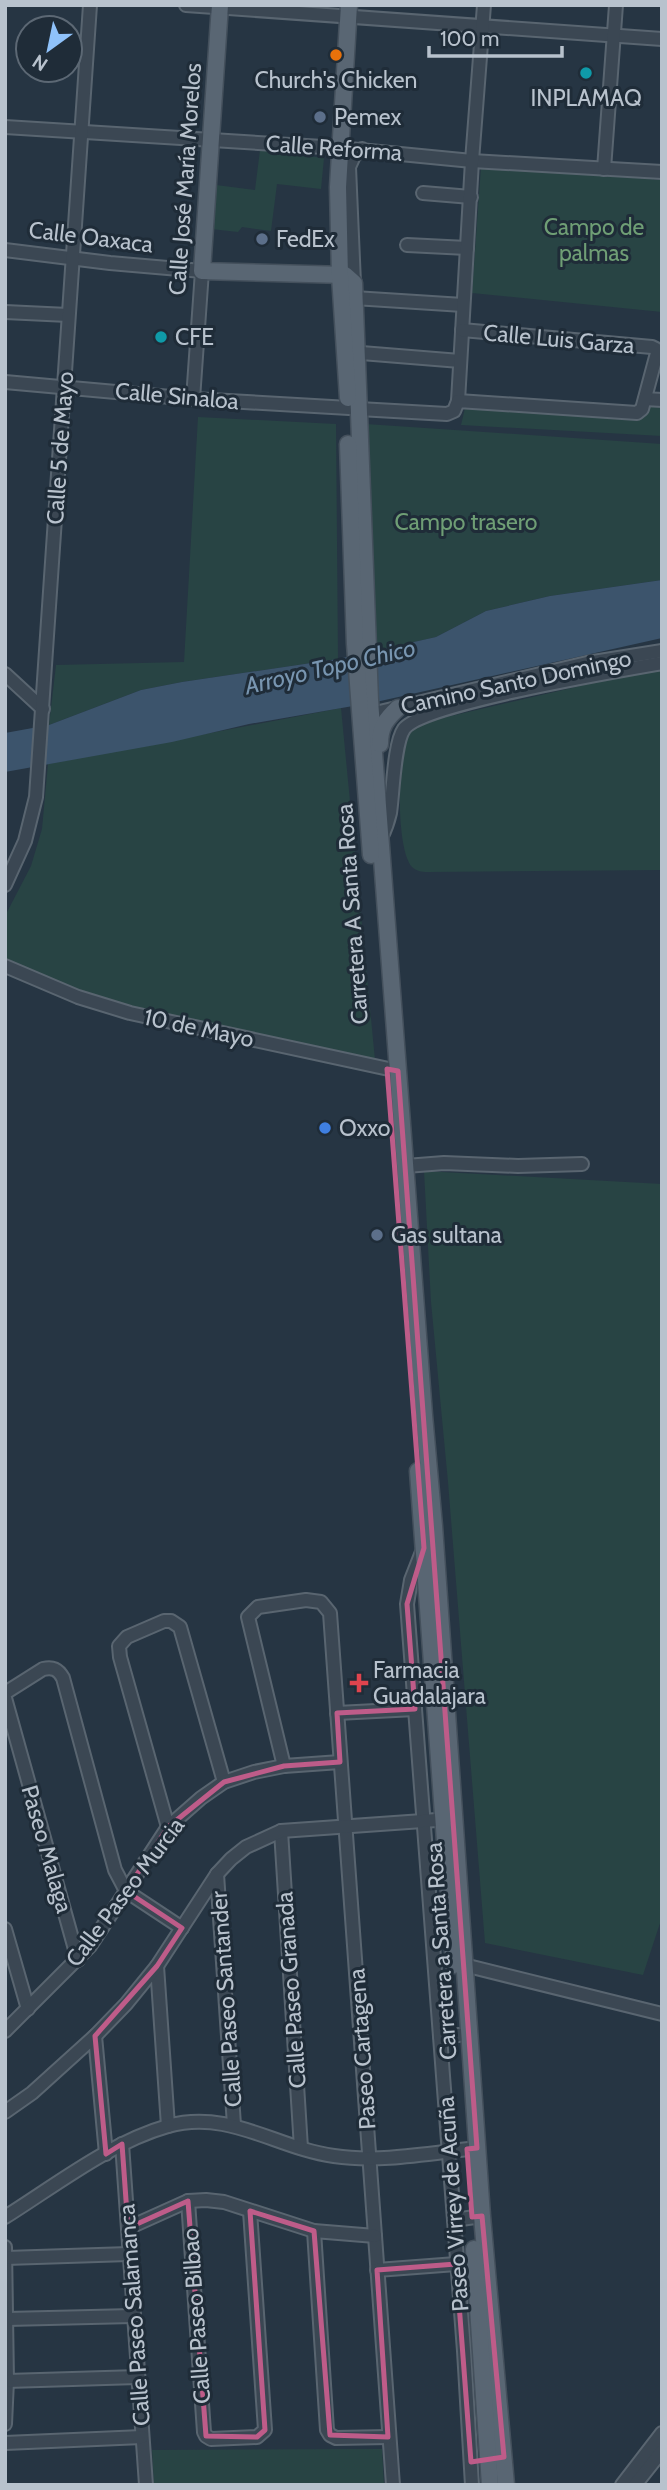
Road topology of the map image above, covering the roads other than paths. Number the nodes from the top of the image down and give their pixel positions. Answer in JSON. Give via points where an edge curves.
{"nodes":[{"id":1,"x":90,"y":5,"type":"edge"},
{"id":2,"x":186,"y":5,"type":"edge"},
{"id":3,"x":484,"y":5,"type":"edge"},
{"id":4,"x":616,"y":5,"type":"edge"},
{"id":5,"x":220,"y":7,"type":"edge"},
{"id":6,"x":349,"y":11,"type":"edge"},
{"id":7,"x":483,"y":26,"type":"junction"},
{"id":8,"x":614,"y":36,"type":"junction"},
{"id":9,"x":662,"y":39,"type":"edge"},
{"id":10,"x":5,"y":127,"type":"edge"},
{"id":11,"x":81,"y":132,"type":"junction"},
{"id":12,"x":211,"y":140,"type":"junction"},
{"id":13,"x":339,"y":148,"type":"junction"},
{"id":14,"x":362,"y":149,"type":"junction"},
{"id":15,"x":472,"y":160,"type":"junction"},
{"id":16,"x":604,"y":169,"type":"junction"},
{"id":17,"x":662,"y":173,"type":"edge"},
{"id":18,"x":423,"y":193,"type":"dead end"},
{"id":19,"x":471,"y":197,"type":"junction"},
{"id":20,"x":407,"y":245,"type":"dead end"},
{"id":21,"x":467,"y":248,"type":"junction"},
{"id":22,"x":5,"y":250,"type":"edge"},
{"id":23,"x":73,"y":258,"type":"junction"},
{"id":24,"x":202,"y":271,"type":"junction"},
{"id":25,"x":348,"y":278,"type":"junction"},
{"id":26,"x":463,"y":305,"type":"junction"},
{"id":27,"x":5,"y":312,"type":"edge"},
{"id":28,"x":68,"y":315,"type":"junction"},
{"id":29,"x":462,"y":330,"type":"junction"},
{"id":30,"x":350,"y":352,"type":"junction"},
{"id":31,"x":460,"y":360,"type":"junction"},
{"id":32,"x":65,"y":372,"type":"junction"},
{"id":33,"x":5,"y":382,"type":"edge"},
{"id":34,"x":64,"y":386,"type":"junction"},
{"id":35,"x":81,"y":388,"type":"junction"},
{"id":36,"x":193,"y":399,"type":"junction"},
{"id":37,"x":645,"y":399,"type":"junction"},
{"id":38,"x":662,"y":400,"type":"edge"},
{"id":39,"x":458,"y":401,"type":"junction"},
{"id":40,"x":354,"y":409,"type":"junction"},
{"id":41,"x":662,"y":651,"type":"edge"},
{"id":42,"x":662,"y":663,"type":"edge"},
{"id":43,"x":5,"y":674,"type":"edge"},
{"id":44,"x":5,"y":680,"type":"edge"},
{"id":45,"x":20,"y":688,"type":"junction"},
{"id":46,"x":367,"y":705,"type":"junction"},
{"id":47,"x":398,"y":708,"type":"junction"},
{"id":48,"x":43,"y":709,"type":"junction"},
{"id":49,"x":377,"y":784,"type":"junction"},
{"id":50,"x":381,"y":840,"type":"junction"},
{"id":51,"x":5,"y":885,"type":"edge"},
{"id":52,"x":5,"y":966,"type":"edge"},
{"id":53,"x":392,"y":1070,"type":"junction"},
{"id":54,"x":582,"y":1164,"type":"dead end"},
{"id":55,"x":405,"y":1166,"type":"junction"},
{"id":56,"x":419,"y":1415,"type":"junction"},
{"id":57,"x":424,"y":1548,"type":"junction"},
{"id":58,"x":5,"y":1696,"type":"edge"},
{"id":59,"x":415,"y":1709,"type":"junction"},
{"id":60,"x":337,"y":1713,"type":"junction"},
{"id":61,"x":340,"y":1762,"type":"junction"},
{"id":62,"x":284,"y":1766,"type":"junction"},
{"id":63,"x":224,"y":1782,"type":"junction"},
{"id":64,"x":449,"y":1819,"type":"junction"},
{"id":65,"x":424,"y":1822,"type":"junction"},
{"id":66,"x":346,"y":1826,"type":"junction"},
{"id":67,"x":168,"y":1827,"type":"junction"},
{"id":68,"x":281,"y":1831,"type":"junction"},
{"id":69,"x":217,"y":1874,"type":"junction"},
{"id":70,"x":126,"y":1891,"type":"junction"},
{"id":71,"x":451,"y":1927,"type":"junction"},
{"id":72,"x":182,"y":1928,"type":"junction"},
{"id":73,"x":5,"y":1929,"type":"edge"},
{"id":74,"x":432,"y":1929,"type":"junction"},
{"id":75,"x":78,"y":1960,"type":"junction"},
{"id":76,"x":464,"y":1965,"type":"junction"},
{"id":77,"x":157,"y":1966,"type":"junction"},
{"id":78,"x":28,"y":2009,"type":"junction"},
{"id":79,"x":662,"y":2014,"type":"edge"},
{"id":80,"x":5,"y":2031,"type":"edge"},
{"id":81,"x":459,"y":2035,"type":"junction"},
{"id":82,"x":95,"y":2036,"type":"junction"},
{"id":83,"x":440,"y":2036,"type":"junction"},
{"id":84,"x":5,"y":2112,"type":"edge"},
{"id":85,"x":234,"y":2125,"type":"junction"},
{"id":86,"x":168,"y":2126,"type":"junction"},
{"id":87,"x":122,"y":2144,"type":"junction"},
{"id":88,"x":301,"y":2148,"type":"junction"},
{"id":89,"x":472,"y":2149,"type":"junction"},
{"id":90,"x":449,"y":2151,"type":"junction"},
{"id":91,"x":106,"y":2154,"type":"junction"},
{"id":92,"x":369,"y":2159,"type":"junction"},
{"id":93,"x":188,"y":2201,"type":"junction"},
{"id":94,"x":250,"y":2211,"type":"junction"},
{"id":95,"x":5,"y":2217,"type":"edge"},
{"id":96,"x":477,"y":2217,"type":"junction"},
{"id":97,"x":454,"y":2220,"type":"junction"},
{"id":98,"x":128,"y":2228,"type":"junction"},
{"id":99,"x":314,"y":2231,"type":"junction"},
{"id":100,"x":375,"y":2236,"type":"junction"},
{"id":101,"x":5,"y":2247,"type":"edge"},
{"id":102,"x":130,"y":2254,"type":"junction"},
{"id":103,"x":6,"y":2258,"type":"edge"},
{"id":104,"x":456,"y":2264,"type":"junction"},
{"id":105,"x":377,"y":2270,"type":"junction"},
{"id":106,"x":133,"y":2316,"type":"junction"},
{"id":107,"x":7,"y":2319,"type":"edge"},
{"id":108,"x":487,"y":2348,"type":"junction"},
{"id":109,"x":464,"y":2351,"type":"junction"},
{"id":110,"x":138,"y":2377,"type":"junction"},
{"id":111,"x":7,"y":2381,"type":"edge"},
{"id":112,"x":5,"y":2424,"type":"edge"},
{"id":113,"x":662,"y":2433,"type":"edge"},
{"id":114,"x":142,"y":2437,"type":"junction"},
{"id":115,"x":388,"y":2437,"type":"junction"},
{"id":116,"x":5,"y":2443,"type":"edge"},
{"id":117,"x":662,"y":2451,"type":"edge"},
{"id":118,"x":496,"y":2458,"type":"junction"},
{"id":119,"x":471,"y":2462,"type":"junction"},
{"id":120,"x":146,"y":2485,"type":"edge"},
{"id":121,"x":393,"y":2485,"type":"edge"},
{"id":122,"x":472,"y":2485,"type":"edge"},
{"id":123,"x":490,"y":2485,"type":"edge"},
{"id":124,"x":506,"y":2485,"type":"edge"},
{"id":125,"x":622,"y":2485,"type":"edge"},
{"id":126,"x":635,"y":2485,"type":"edge"}],
"edges":[{"from":1,"to":11,"type":"street","name":"Calle 5 de Mayo"},
{"from":2,"to":5,"type":"street"},
{"from":3,"to":7,"type":"street"},
{"from":4,"to":8,"type":"street"},
{"from":5,"to":6,"type":"street"},
{"from":5,"to":12,"type":"main road","name":"Calle José María Morelos"},
{"from":6,"to":7,"type":"street"},
{"from":6,"to":13,"type":"main road"},
{"from":7,"to":8,"type":"street"},
{"from":7,"to":15,"type":"street"},
{"from":8,"to":9,"type":"street"},
{"from":8,"to":16,"type":"street"},
{"from":10,"to":11,"type":"street","name":"Calle Reforma"},
{"from":11,"to":12,"type":"street","name":"Calle Reforma"},
{"from":11,"to":23,"type":"street","name":"Calle 5 de Mayo"},
{"from":12,"to":13,"type":"street","name":"Calle Reforma"},
{"from":12,"to":24,"type":"main road","name":"Calle José María Morelos"},
{"from":13,"to":14,"type":"street","name":"Calle Reforma"},
{"from":13,"to":25,"type":"main road"},
{"from":14,"to":15,"type":"street","name":"Calle Reforma"},
{"from":14,"to":25,"type":"street","via":[[349,167]]},
{"from":15,"to":16,"type":"street","name":"Calle Reforma"},
{"from":15,"to":19,"type":"street"},
{"from":16,"to":17,"type":"street","name":"Calle Reforma"},
{"from":18,"to":19,"type":"street"},
{"from":19,"to":21,"type":"street"},
{"from":20,"to":21,"type":"street"},
{"from":21,"to":26,"type":"street"},
{"from":22,"to":23,"type":"street","name":"Calle Oaxaca"},
{"from":23,"to":24,"type":"street","name":"Calle Oaxaca"},
{"from":23,"to":28,"type":"street","name":"Calle 5 de Mayo"},
{"from":24,"to":25,"type":"main road","name":"Calle Oaxaca"},
{"from":24,"to":36,"type":"street","name":"Calle José María Morelos"},
{"from":25,"to":26,"type":"street"},
{"from":25,"to":30,"type":"main road"},
{"from":25,"to":30,"type":"main road"},
{"from":26,"to":29,"type":"street"},
{"from":27,"to":28,"type":"street"},
{"from":28,"to":32,"type":"street","name":"Calle 5 de Mayo"},
{"from":29,"to":31,"type":"street"},
{"from":29,"to":37,"type":"street","name":"Calle Luis Garza","via":[[656,349]]},
{"from":30,"to":31,"type":"street"},
{"from":30,"to":40,"type":"main road","name":"Carretera A Santa Rosa"},
{"from":31,"to":39,"type":"street"},
{"from":32,"to":34,"type":"street","name":"Calle 5 de Mayo"},
{"from":32,"to":35,"type":"street","via":[[70,382]]},
{"from":33,"to":34,"type":"street","name":"Calle Sinaloa"},
{"from":34,"to":35,"type":"street","name":"Calle Sinaloa"},
{"from":34,"to":48,"type":"street","name":"Calle 5 de Mayo"},
{"from":35,"to":36,"type":"street","name":"Calle Sinaloa"},
{"from":36,"to":40,"type":"street","name":"Calle Sinaloa"},
{"from":37,"to":38,"type":"street"},
{"from":37,"to":39,"type":"street","via":[[633,414]]},
{"from":39,"to":40,"type":"street","name":"Calle Sinaloa","via":[[451,413]]},
{"from":40,"to":46,"type":"main road","name":"Carretera A Santa Rosa"},
{"from":41,"to":47,"type":"street","name":"Camino Santo Domingo","via":[[587,663]]},
{"from":42,"to":50,"type":"street","via":[[441,709],[412,721],[402,732]]},
{"from":43,"to":45,"type":"street"},
{"from":44,"to":45,"type":"street"},
{"from":45,"to":48,"type":"street"},
{"from":46,"to":47,"type":"street","name":"Camino Santo Domingo"},
{"from":46,"to":49,"type":"main road","name":"Carretera A Santa Rosa"},
{"from":46,"to":53,"type":"main road","name":"Carretera A Santa Rosa"},
{"from":47,"to":49,"type":"main road","via":[[381,730]]},
{"from":48,"to":51,"type":"street","name":"Calle 5 de Mayo","via":[[36,797],[26,841]]},
{"from":49,"to":50,"type":"main road","name":"Carretera A Santa Rosa"},
{"from":50,"to":53,"type":"main road","name":"Carretera A Santa Rosa"},
{"from":52,"to":53,"type":"street","name":"10 de Mayo","via":[[130,1013]]},
{"from":53,"to":55,"type":"main road","name":"Carretera A Santa Rosa"},
{"from":53,"to":56,"type":"main road","name":"Carretera A Santa Rosa"},
{"from":54,"to":55,"type":"street"},
{"from":55,"to":56,"type":"main road","name":"Carretera A Santa Rosa"},
{"from":56,"to":57,"type":"main road","name":"Carretera a Santa Rosa"},
{"from":56,"to":64,"type":"main road","name":"Carretera a Santa Rosa","via":[[434,1526]]},
{"from":57,"to":59,"type":"street","name":"Paseo Virrey de Acuña","via":[[407,1604]]},
{"from":57,"to":64,"type":"main road","name":"Carretera a Santa Rosa"},
{"from":58,"to":70,"type":"street","via":[[43,1670],[55,1669],[63,1678],[115,1870]]},
{"from":58,"to":75,"type":"street","name":"Paseo Malaga"},
{"from":59,"to":60,"type":"street"},
{"from":59,"to":65,"type":"street","name":"Paseo Virrey de Acuña"},
{"from":60,"to":61,"type":"street","name":"Paseo Cartagena"},
{"from":60,"to":62,"type":"street","name":"Paseo Cartagena","via":[[330,1613],[325,1605],[315,1601],[258,1606],[248,1617]]},
{"from":61,"to":62,"type":"street","name":"Calle Paseo Murcia"},
{"from":61,"to":66,"type":"street","name":"Paseo Cartagena"},
{"from":62,"to":63,"type":"street","name":"Calle Paseo Murcia"},
{"from":63,"to":67,"type":"street","name":"Calle Paseo Murcia"},
{"from":63,"to":67,"type":"street","via":[[177,1623],[164,1621],[127,1637],[119,1646],[120,1657]]},
{"from":64,"to":65,"type":"street"},
{"from":64,"to":71,"type":"main road","name":"Carretera a Santa Rosa"},
{"from":64,"to":76,"type":"main road","name":"Carretera a Santa Rosa"},
{"from":65,"to":66,"type":"street"},
{"from":65,"to":74,"type":"street","name":"Paseo Virrey de Acuña"},
{"from":66,"to":68,"type":"street"},
{"from":66,"to":92,"type":"street","name":"Paseo Cartagena"},
{"from":67,"to":70,"type":"street","name":"Calle Paseo Murcia"},
{"from":68,"to":69,"type":"street","via":[[246,1847]]},
{"from":68,"to":88,"type":"street","name":"Calle Paseo Granada"},
{"from":69,"to":72,"type":"street"},
{"from":69,"to":85,"type":"street","name":"Calle Paseo Santander"},
{"from":70,"to":72,"type":"street"},
{"from":70,"to":75,"type":"street","name":"Calle Paseo Murcia"},
{"from":71,"to":74,"type":"street"},
{"from":71,"to":81,"type":"main road","name":"Carretera a Santa Rosa"},
{"from":72,"to":77,"type":"street"},
{"from":73,"to":78,"type":"street"},
{"from":74,"to":83,"type":"street","name":"Paseo Virrey de Acuña"},
{"from":75,"to":78,"type":"street","name":"Calle Paseo Murcia"},
{"from":76,"to":79,"type":"street"},
{"from":76,"to":89,"type":"main road","name":"Carretera a Santa Rosa"},
{"from":77,"to":82,"type":"street"},
{"from":77,"to":86,"type":"street"},
{"from":78,"to":80,"type":"street","name":"Calle Paseo Murcia"},
{"from":81,"to":83,"type":"street"},
{"from":81,"to":89,"type":"main road","name":"Carretera a Santa Rosa"},
{"from":82,"to":84,"type":"street"},
{"from":82,"to":91,"type":"street"},
{"from":83,"to":90,"type":"street","name":"Paseo Virrey de Acuña"},
{"from":85,"to":86,"type":"street"},
{"from":85,"to":88,"type":"street"},
{"from":86,"to":87,"type":"street"},
{"from":87,"to":91,"type":"street"},
{"from":87,"to":98,"type":"street","name":"Calle Paseo Salamanca"},
{"from":88,"to":92,"type":"street"},
{"from":89,"to":90,"type":"street"},
{"from":89,"to":96,"type":"main road","name":"Carretera a Santa Rosa"},
{"from":90,"to":92,"type":"street"},
{"from":90,"to":97,"type":"street","name":"Paseo Virrey de Acuña"},
{"from":91,"to":95,"type":"street"},
{"from":92,"to":100,"type":"street","name":"Paseo Cartagena"},
{"from":93,"to":94,"type":"street","via":[[224,2202]]},
{"from":93,"to":94,"type":"street","name":"Calle Paseo Bilbao","via":[[204,2432],[211,2439],[257,2437],[265,2430]]},
{"from":93,"to":98,"type":"street"},
{"from":94,"to":99,"type":"street"},
{"from":96,"to":97,"type":"street"},
{"from":96,"to":108,"type":"main road","name":"Carretera a Santa Rosa"},
{"from":97,"to":104,"type":"street","name":"Paseo Virrey de Acuña"},
{"from":98,"to":102,"type":"street","name":"Calle Paseo Salamanca"},
{"from":99,"to":100,"type":"street"},
{"from":99,"to":115,"type":"street","via":[[327,2430],[336,2438]]},
{"from":100,"to":105,"type":"street","name":"Paseo Cartagena"},
{"from":101,"to":103,"type":"street"},
{"from":102,"to":103,"type":"street"},
{"from":102,"to":106,"type":"street","name":"Calle Paseo Salamanca"},
{"from":103,"to":107,"type":"street"},
{"from":104,"to":105,"type":"street"},
{"from":104,"to":109,"type":"street","name":"Paseo Virrey de Acuña"},
{"from":105,"to":115,"type":"street","name":"Paseo Cartagena"},
{"from":106,"to":107,"type":"street"},
{"from":106,"to":110,"type":"street","name":"Calle Paseo Salamanca"},
{"from":107,"to":111,"type":"street"},
{"from":108,"to":109,"type":"street"},
{"from":108,"to":118,"type":"main road","name":"Carretera a Santa Rosa"},
{"from":109,"to":119,"type":"street","name":"Paseo Virrey de Acuña"},
{"from":110,"to":111,"type":"street"},
{"from":110,"to":114,"type":"street","name":"Calle Paseo Salamanca"},
{"from":111,"to":112,"type":"street"},
{"from":113,"to":125,"type":"street"},
{"from":114,"to":116,"type":"street"},
{"from":114,"to":120,"type":"street","name":"Calle Paseo Salamanca"},
{"from":115,"to":121,"type":"street","name":"Paseo Cartagena"},
{"from":117,"to":126,"type":"street"},
{"from":118,"to":119,"type":"street"},
{"from":118,"to":123,"type":"main road","name":"Carretera a Santa Rosa"},
{"from":118,"to":124,"type":"main road","name":"Carretera a Santa Rosa"},
{"from":119,"to":122,"type":"street","name":"Paseo Virrey de Acuña"}]}
